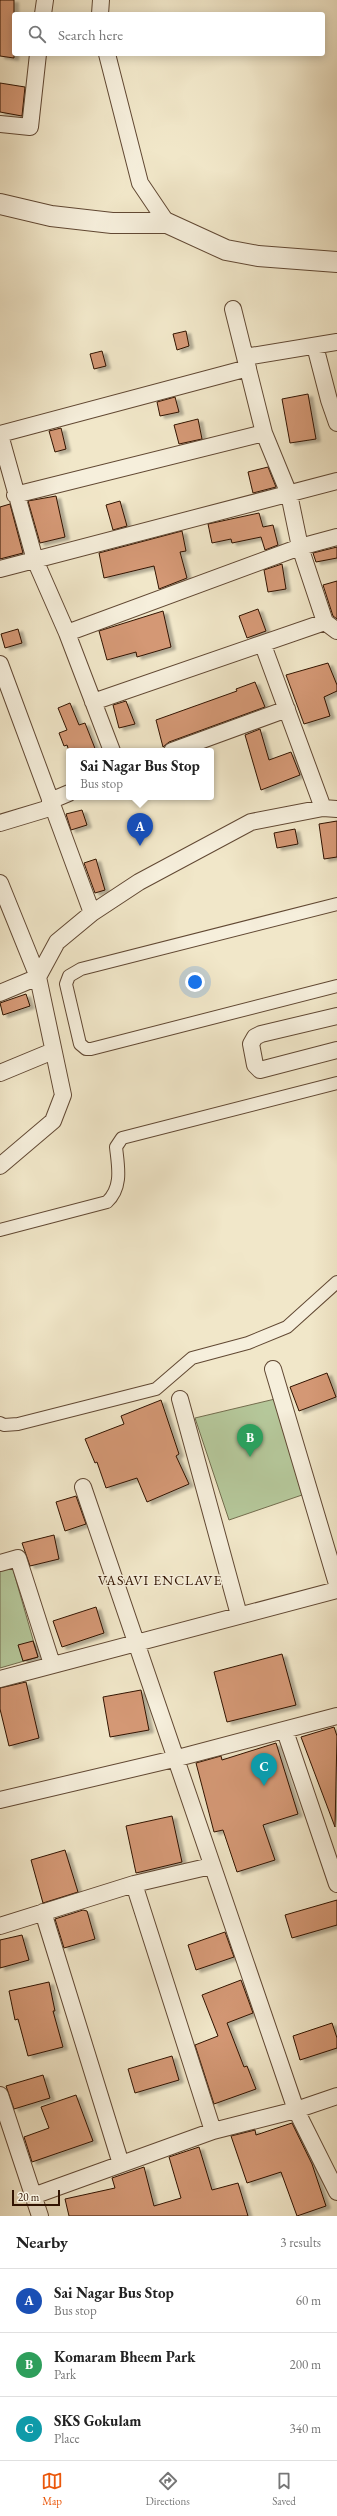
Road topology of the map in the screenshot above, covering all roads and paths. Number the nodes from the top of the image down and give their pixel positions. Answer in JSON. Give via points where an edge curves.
{"nodes":[{"id":1,"x":45,"y":0,"type":"edge"},
{"id":2,"x":101,"y":0,"type":"edge"},
{"id":3,"x":43,"y":12,"type":"edge"},
{"id":4,"x":100,"y":12,"type":"edge"},
{"id":5,"x":38,"y":56,"type":"edge"},
{"id":6,"x":108,"y":56,"type":"edge"},
{"id":7,"x":0,"y":124,"type":"edge"},
{"id":8,"x":0,"y":204,"type":"edge"},
{"id":9,"x":167,"y":223,"type":"junction"},
{"id":10,"x":337,"y":262,"type":"edge"},
{"id":11,"x":233,"y":309,"type":"dead end"},
{"id":12,"x":337,"y":342,"type":"edge"},
{"id":13,"x":316,"y":346,"type":"junction"},
{"id":14,"x":247,"y":363,"type":"junction"},
{"id":15,"x":336,"y":416,"type":"edge"},
{"id":16,"x":264,"y":433,"type":"junction"},
{"id":17,"x":0,"y":435,"type":"edge"},
{"id":18,"x":337,"y":481,"type":"edge"},
{"id":19,"x":290,"y":494,"type":"junction"},
{"id":20,"x":15,"y":496,"type":"junction"},
{"id":21,"x":337,"y":537,"type":"edge"},
{"id":22,"x":300,"y":548,"type":"junction"},
{"id":23,"x":35,"y":560,"type":"junction"},
{"id":24,"x":0,"y":569,"type":"edge"},
{"id":25,"x":331,"y":626,"type":"edge"},
{"id":26,"x":68,"y":633,"type":"junction"},
{"id":27,"x":263,"y":645,"type":"junction"},
{"id":28,"x":0,"y":664,"type":"edge"},
{"id":29,"x":93,"y":702,"type":"junction"},
{"id":30,"x":286,"y":709,"type":"junction"},
{"id":31,"x":111,"y":748,"type":"edge"},
{"id":32,"x":180,"y":748,"type":"edge"},
{"id":33,"x":66,"y":795,"type":"edge"},
{"id":34,"x":51,"y":804,"type":"junction"},
{"id":35,"x":330,"y":808,"type":"edge"},
{"id":36,"x":0,"y":822,"type":"edge"},
{"id":37,"x":0,"y":883,"type":"edge"},
{"id":38,"x":337,"y":904,"type":"edge"},
{"id":39,"x":92,"y":913,"type":"junction"},
{"id":40,"x":38,"y":977,"type":"junction"},
{"id":41,"x":337,"y":986,"type":"edge"},
{"id":42,"x":0,"y":993,"type":"edge"},
{"id":43,"x":337,"y":1016,"type":"edge"},
{"id":44,"x":337,"y":1050,"type":"edge"},
{"id":45,"x":53,"y":1051,"type":"junction"},
{"id":46,"x":0,"y":1073,"type":"edge"},
{"id":47,"x":337,"y":1082,"type":"edge"},
{"id":48,"x":0,"y":1166,"type":"edge"},
{"id":49,"x":0,"y":1230,"type":"edge"},
{"id":50,"x":337,"y":1282,"type":"edge"},
{"id":51,"x":273,"y":1369,"type":"dead end"},
{"id":52,"x":180,"y":1399,"type":"dead end"},
{"id":53,"x":0,"y":1423,"type":"edge"},
{"id":54,"x":83,"y":1487,"type":"dead end"},
{"id":55,"x":0,"y":1563,"type":"edge"},
{"id":56,"x":337,"y":1584,"type":"edge"},
{"id":57,"x":337,"y":1590,"type":"edge"},
{"id":58,"x":239,"y":1615,"type":"junction"},
{"id":59,"x":136,"y":1643,"type":"junction"},
{"id":60,"x":52,"y":1664,"type":"junction"},
{"id":61,"x":0,"y":1679,"type":"edge"},
{"id":62,"x":337,"y":1716,"type":"edge"},
{"id":63,"x":285,"y":1730,"type":"junction"},
{"id":64,"x":174,"y":1759,"type":"junction"},
{"id":65,"x":0,"y":1800,"type":"edge"},
{"id":66,"x":211,"y":1866,"type":"junction"},
{"id":67,"x":134,"y":1884,"type":"junction"},
{"id":68,"x":337,"y":1884,"type":"edge"},
{"id":69,"x":43,"y":1912,"type":"junction"},
{"id":70,"x":0,"y":1926,"type":"edge"},
{"id":71,"x":0,"y":2095,"type":"edge"},
{"id":72,"x":337,"y":2096,"type":"edge"},
{"id":73,"x":296,"y":2110,"type":"junction"},
{"id":74,"x":213,"y":2131,"type":"junction"},
{"id":75,"x":121,"y":2164,"type":"junction"},
{"id":76,"x":337,"y":2192,"type":"edge"},
{"id":77,"x":33,"y":2196,"type":"junction"},
{"id":78,"x":40,"y":2216,"type":"edge"}],
"edges":[{"from":1,"to":3,"type":"street"},
{"from":2,"to":4,"type":"street"},
{"from":5,"to":7,"type":"street","via":[[30,127]]},
{"from":6,"to":9,"type":"street","via":[[140,183]]},
{"from":8,"to":9,"type":"street","via":[[51,216],[112,223]]},
{"from":9,"to":10,"type":"street","via":[[226,250],[258,256]]},
{"from":11,"to":14,"type":"street"},
{"from":12,"to":13,"type":"street"},
{"from":13,"to":14,"type":"street"},
{"from":13,"to":15,"type":"street"},
{"from":14,"to":16,"type":"street"},
{"from":14,"to":17,"type":"street"},
{"from":16,"to":19,"type":"street"},
{"from":16,"to":20,"type":"street"},
{"from":17,"to":20,"type":"street"},
{"from":18,"to":19,"type":"street"},
{"from":19,"to":22,"type":"street"},
{"from":19,"to":23,"type":"street"},
{"from":20,"to":23,"type":"street"},
{"from":21,"to":22,"type":"street"},
{"from":22,"to":25,"type":"street"},
{"from":22,"to":26,"type":"street"},
{"from":23,"to":24,"type":"street"},
{"from":23,"to":26,"type":"street"},
{"from":25,"to":27,"type":"street"},
{"from":26,"to":29,"type":"street"},
{"from":27,"to":29,"type":"street"},
{"from":27,"to":30,"type":"street"},
{"from":28,"to":34,"type":"street"},
{"from":29,"to":31,"type":"street"},
{"from":30,"to":32,"type":"street"},
{"from":30,"to":35,"type":"street"},
{"from":33,"to":34,"type":"street"},
{"from":34,"to":36,"type":"street"},
{"from":34,"to":39,"type":"street"},
{"from":35,"to":39,"type":"street","via":[[251,822],[139,882]]},
{"from":37,"to":40,"type":"street"},
{"from":38,"to":41,"type":"street","via":[[81,969],[69,976],[66,984],[79,1039],[86,1049]]},
{"from":39,"to":40,"type":"street","via":[[57,942]]},
{"from":40,"to":42,"type":"street"},
{"from":40,"to":45,"type":"street"},
{"from":43,"to":44,"type":"street","via":[[266,1033],[255,1037],[250,1044],[255,1065],[260,1070]]},
{"from":45,"to":46,"type":"street"},
{"from":45,"to":48,"type":"street","via":[[62,1095],[53,1121]]},
{"from":47,"to":49,"type":"street","via":[[122,1138],[116,1147],[119,1179],[113,1195],[107,1202]]},
{"from":50,"to":53,"type":"street","via":[[287,1327],[248,1343],[192,1358],[156,1389],[18,1424]]},
{"from":51,"to":56,"type":"street"},
{"from":52,"to":58,"type":"street"},
{"from":54,"to":59,"type":"street"},
{"from":55,"to":60,"type":"street","via":[[18,1558]]},
{"from":57,"to":58,"type":"street"},
{"from":58,"to":59,"type":"street"},
{"from":59,"to":60,"type":"street"},
{"from":59,"to":64,"type":"street"},
{"from":60,"to":61,"type":"street"},
{"from":62,"to":63,"type":"street"},
{"from":63,"to":64,"type":"street"},
{"from":63,"to":68,"type":"street"},
{"from":64,"to":65,"type":"street"},
{"from":64,"to":66,"type":"street"},
{"from":66,"to":67,"type":"street"},
{"from":66,"to":73,"type":"street"},
{"from":67,"to":69,"type":"street"},
{"from":67,"to":74,"type":"street"},
{"from":69,"to":70,"type":"street"},
{"from":69,"to":75,"type":"street"},
{"from":71,"to":77,"type":"street"},
{"from":72,"to":73,"type":"street"},
{"from":73,"to":74,"type":"street"},
{"from":73,"to":76,"type":"street"},
{"from":74,"to":75,"type":"street"},
{"from":75,"to":77,"type":"street"},
{"from":77,"to":78,"type":"street"}]}
